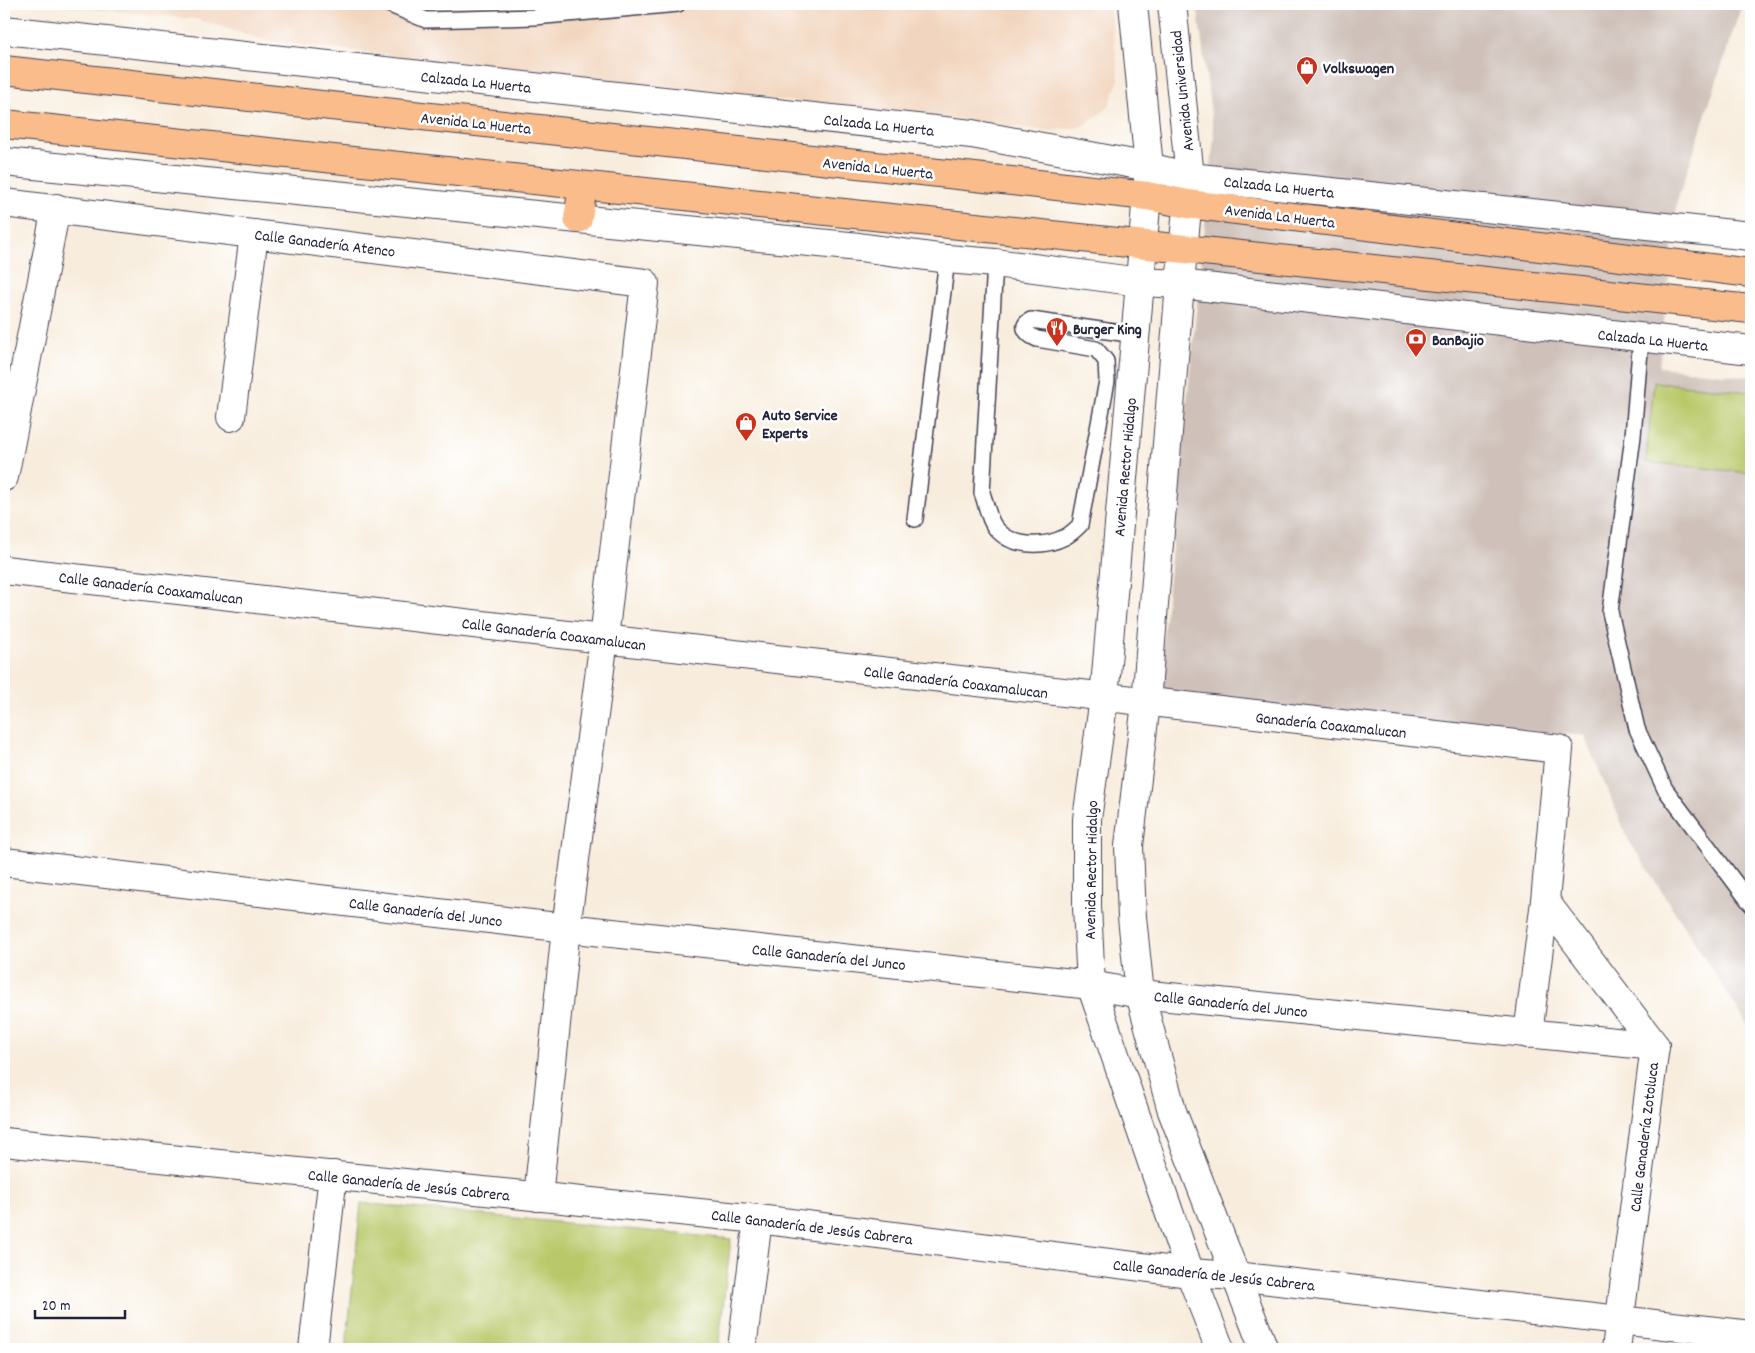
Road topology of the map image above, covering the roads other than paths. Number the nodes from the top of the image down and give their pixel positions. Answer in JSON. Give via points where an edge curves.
{"nodes":[{"id":1,"x":388,"y":4,"type":"edge"},
{"id":2,"x":678,"y":4,"type":"edge"},
{"id":3,"x":1133,"y":4,"type":"edge"},
{"id":4,"x":1172,"y":4,"type":"edge"},
{"id":5,"x":4,"y":30,"type":"edge"},
{"id":6,"x":4,"y":70,"type":"edge"},
{"id":7,"x":4,"y":124,"type":"edge"},
{"id":8,"x":4,"y":162,"type":"edge"},
{"id":9,"x":1149,"y":167,"type":"junction"},
{"id":10,"x":583,"y":186,"type":"junction"},
{"id":11,"x":1189,"y":191,"type":"junction"},
{"id":12,"x":1147,"y":196,"type":"junction"},
{"id":13,"x":4,"y":203,"type":"edge"},
{"id":14,"x":56,"y":208,"type":"junction"},
{"id":15,"x":578,"y":219,"type":"junction"},
{"id":16,"x":254,"y":234,"type":"junction"},
{"id":17,"x":1751,"y":236,"type":"edge"},
{"id":18,"x":1143,"y":246,"type":"junction"},
{"id":19,"x":1184,"y":250,"type":"junction"},
{"id":20,"x":947,"y":259,"type":"junction"},
{"id":21,"x":995,"y":263,"type":"junction"},
{"id":22,"x":1751,"y":274,"type":"edge"},
{"id":23,"x":1140,"y":282,"type":"junction"},
{"id":24,"x":1180,"y":284,"type":"junction"},
{"id":25,"x":1751,"y":309,"type":"edge"},
{"id":26,"x":1135,"y":335,"type":"junction"},
{"id":27,"x":1641,"y":338,"type":"junction"},
{"id":28,"x":1751,"y":350,"type":"edge"},
{"id":29,"x":231,"y":418,"type":"dead end"},
{"id":30,"x":4,"y":477,"type":"edge"},
{"id":31,"x":1124,"y":478,"type":"junction"},
{"id":32,"x":1164,"y":484,"type":"junction"},
{"id":33,"x":915,"y":519,"type":"dead end"},
{"id":34,"x":4,"y":570,"type":"edge"},
{"id":35,"x":604,"y":639,"type":"junction"},
{"id":36,"x":1104,"y":698,"type":"junction"},
{"id":37,"x":1146,"y":703,"type":"junction"},
{"id":38,"x":4,"y":862,"type":"edge"},
{"id":39,"x":1545,"y":901,"type":"junction"},
{"id":40,"x":1751,"y":904,"type":"edge"},
{"id":41,"x":566,"y":928,"type":"junction"},
{"id":42,"x":1091,"y":984,"type":"junction"},
{"id":43,"x":1140,"y":994,"type":"junction"},
{"id":44,"x":1528,"y":1034,"type":"junction"},
{"id":45,"x":1654,"y":1046,"type":"junction"},
{"id":46,"x":4,"y":1142,"type":"edge"},
{"id":47,"x":333,"y":1175,"type":"junction"},
{"id":48,"x":538,"y":1198,"type":"junction"},
{"id":49,"x":758,"y":1219,"type":"junction"},
{"id":50,"x":1190,"y":1272,"type":"junction"},
{"id":51,"x":1236,"y":1276,"type":"junction"},
{"id":52,"x":1619,"y":1320,"type":"junction"},
{"id":53,"x":1751,"y":1335,"type":"edge"},
{"id":54,"x":313,"y":1349,"type":"edge"},
{"id":55,"x":742,"y":1349,"type":"edge"},
{"id":56,"x":1220,"y":1349,"type":"edge"},
{"id":57,"x":1264,"y":1349,"type":"edge"},
{"id":58,"x":1616,"y":1349,"type":"edge"}],
"edges":[{"from":1,"to":2,"type":"lane","via":[[426,20],[534,17]]},
{"from":3,"to":9,"type":"street"},
{"from":4,"to":11,"type":"street","name":"Avenida Universidad"},
{"from":5,"to":9,"type":"street","name":"Calzada La Huerta","via":[[972,134]]},
{"from":6,"to":12,"type":"main road","name":"Avenida La Huerta"},
{"from":7,"to":10,"type":"main road"},
{"from":8,"to":15,"type":"street","name":"Calzada La Huerta"},
{"from":9,"to":11,"type":"street","name":"Calzada La Huerta"},
{"from":9,"to":12,"type":"street","name":"Avenida Rector Hidalgo"},
{"from":10,"to":15,"type":"main road"},
{"from":10,"to":18,"type":"main road"},
{"from":11,"to":12,"type":"main road","name":"Avenida La Huerta"},
{"from":11,"to":17,"type":"street","name":"Calzada La Huerta"},
{"from":11,"to":19,"type":"street","name":"Avenida Universidad"},
{"from":11,"to":22,"type":"main road","name":"Avenida La Huerta"},
{"from":12,"to":18,"type":"street","name":"Avenida Rector Hidalgo"},
{"from":13,"to":14,"type":"street","name":"Calle Ganadería Atenco"},
{"from":14,"to":16,"type":"street","name":"Calle Ganadería Atenco"},
{"from":14,"to":30,"type":"street"},
{"from":15,"to":20,"type":"street","name":"Calzada La Huerta","via":[[860,246]]},
{"from":16,"to":29,"type":"street"},
{"from":16,"to":35,"type":"street","name":"Calle Ganadería Atenco","via":[[645,283]]},
{"from":18,"to":19,"type":"main road"},
{"from":18,"to":23,"type":"street","name":"Avenida Rector Hidalgo"},
{"from":19,"to":24,"type":"street","name":"Avenida Universidad"},
{"from":19,"to":25,"type":"main road"},
{"from":20,"to":21,"type":"street","name":"Calzada La Huerta"},
{"from":20,"to":33,"type":"lane"},
{"from":21,"to":23,"type":"street","name":"Calzada La Huerta"},
{"from":21,"to":26,"type":"lane","via":[[982,493],[994,526],[1019,543],[1039,545],[1066,536],[1080,525],[1107,381],[1106,362],[1096,349],[1037,338],[1028,335],[1024,326],[1031,320]]},
{"from":23,"to":24,"type":"street","name":"Calzada La Huerta"},
{"from":23,"to":26,"type":"street","name":"Avenida Rector Hidalgo"},
{"from":24,"to":27,"type":"street","name":"Calzada La Huerta"},
{"from":24,"to":32,"type":"street"},
{"from":26,"to":31,"type":"street","name":"Avenida Rector Hidalgo"},
{"from":27,"to":28,"type":"street","name":"Calzada La Huerta"},
{"from":27,"to":40,"type":"lane","via":[[1633,436],[1610,612],[1638,729],[1665,789]]},
{"from":31,"to":32,"type":"street"},
{"from":31,"to":36,"type":"street","name":"Avenida Rector Hidalgo"},
{"from":32,"to":37,"type":"street"},
{"from":34,"to":35,"type":"street","name":"Calle Ganadería Coaxamalucan"},
{"from":35,"to":36,"type":"street","name":"Calle Ganadería Coaxamalucan"},
{"from":35,"to":41,"type":"street"},
{"from":36,"to":37,"type":"street","name":"Ganadería Coaxamalucan"},
{"from":36,"to":42,"type":"street","name":"Avenida Rector Hidalgo","via":[[1087,819]]},
{"from":37,"to":39,"type":"street","name":"Ganadería Coaxamalucan","via":[[1559,749]]},
{"from":37,"to":43,"type":"street","via":[[1128,846]]},
{"from":38,"to":41,"type":"street","name":"Calle Ganadería del Junco"},
{"from":39,"to":44,"type":"street"},
{"from":39,"to":45,"type":"street","name":"Calle Ganadería Zotoluca"},
{"from":41,"to":42,"type":"street","name":"Calle Ganadería del Junco"},
{"from":41,"to":48,"type":"street"},
{"from":42,"to":43,"type":"street","name":"Calle Ganadería del Junco"},
{"from":42,"to":50,"type":"street","name":"Avenida Rector Hidalgo"},
{"from":43,"to":44,"type":"street","name":"Calle Ganadería del Junco"},
{"from":43,"to":51,"type":"street","via":[[1172,1111]]},
{"from":44,"to":45,"type":"street","name":"Calle Ganadería del Junco"},
{"from":45,"to":52,"type":"street","name":"Calle Ganadería Zotoluca"},
{"from":46,"to":47,"type":"street","name":"Calle Ganadería de Jesús Cabrera"},
{"from":47,"to":48,"type":"street","name":"Calle Ganadería de Jesús Cabrera"},
{"from":47,"to":54,"type":"street"},
{"from":48,"to":49,"type":"street","name":"Calle Ganadería de Jesús Cabrera"},
{"from":49,"to":50,"type":"street","name":"Calle Ganadería de Jesús Cabrera"},
{"from":49,"to":55,"type":"street"},
{"from":50,"to":51,"type":"street","name":"Calle Ganadería de Jesús Cabrera"},
{"from":50,"to":56,"type":"street","name":"Avenida Rector Hidalgo"},
{"from":51,"to":52,"type":"street","name":"Calle Ganadería de Jesús Cabrera"},
{"from":51,"to":57,"type":"street"},
{"from":52,"to":53,"type":"street","name":"Calle Ganadería de Jesús Cabrera"},
{"from":52,"to":58,"type":"street","name":"Calle Ganadería Zotoluca"}]}
